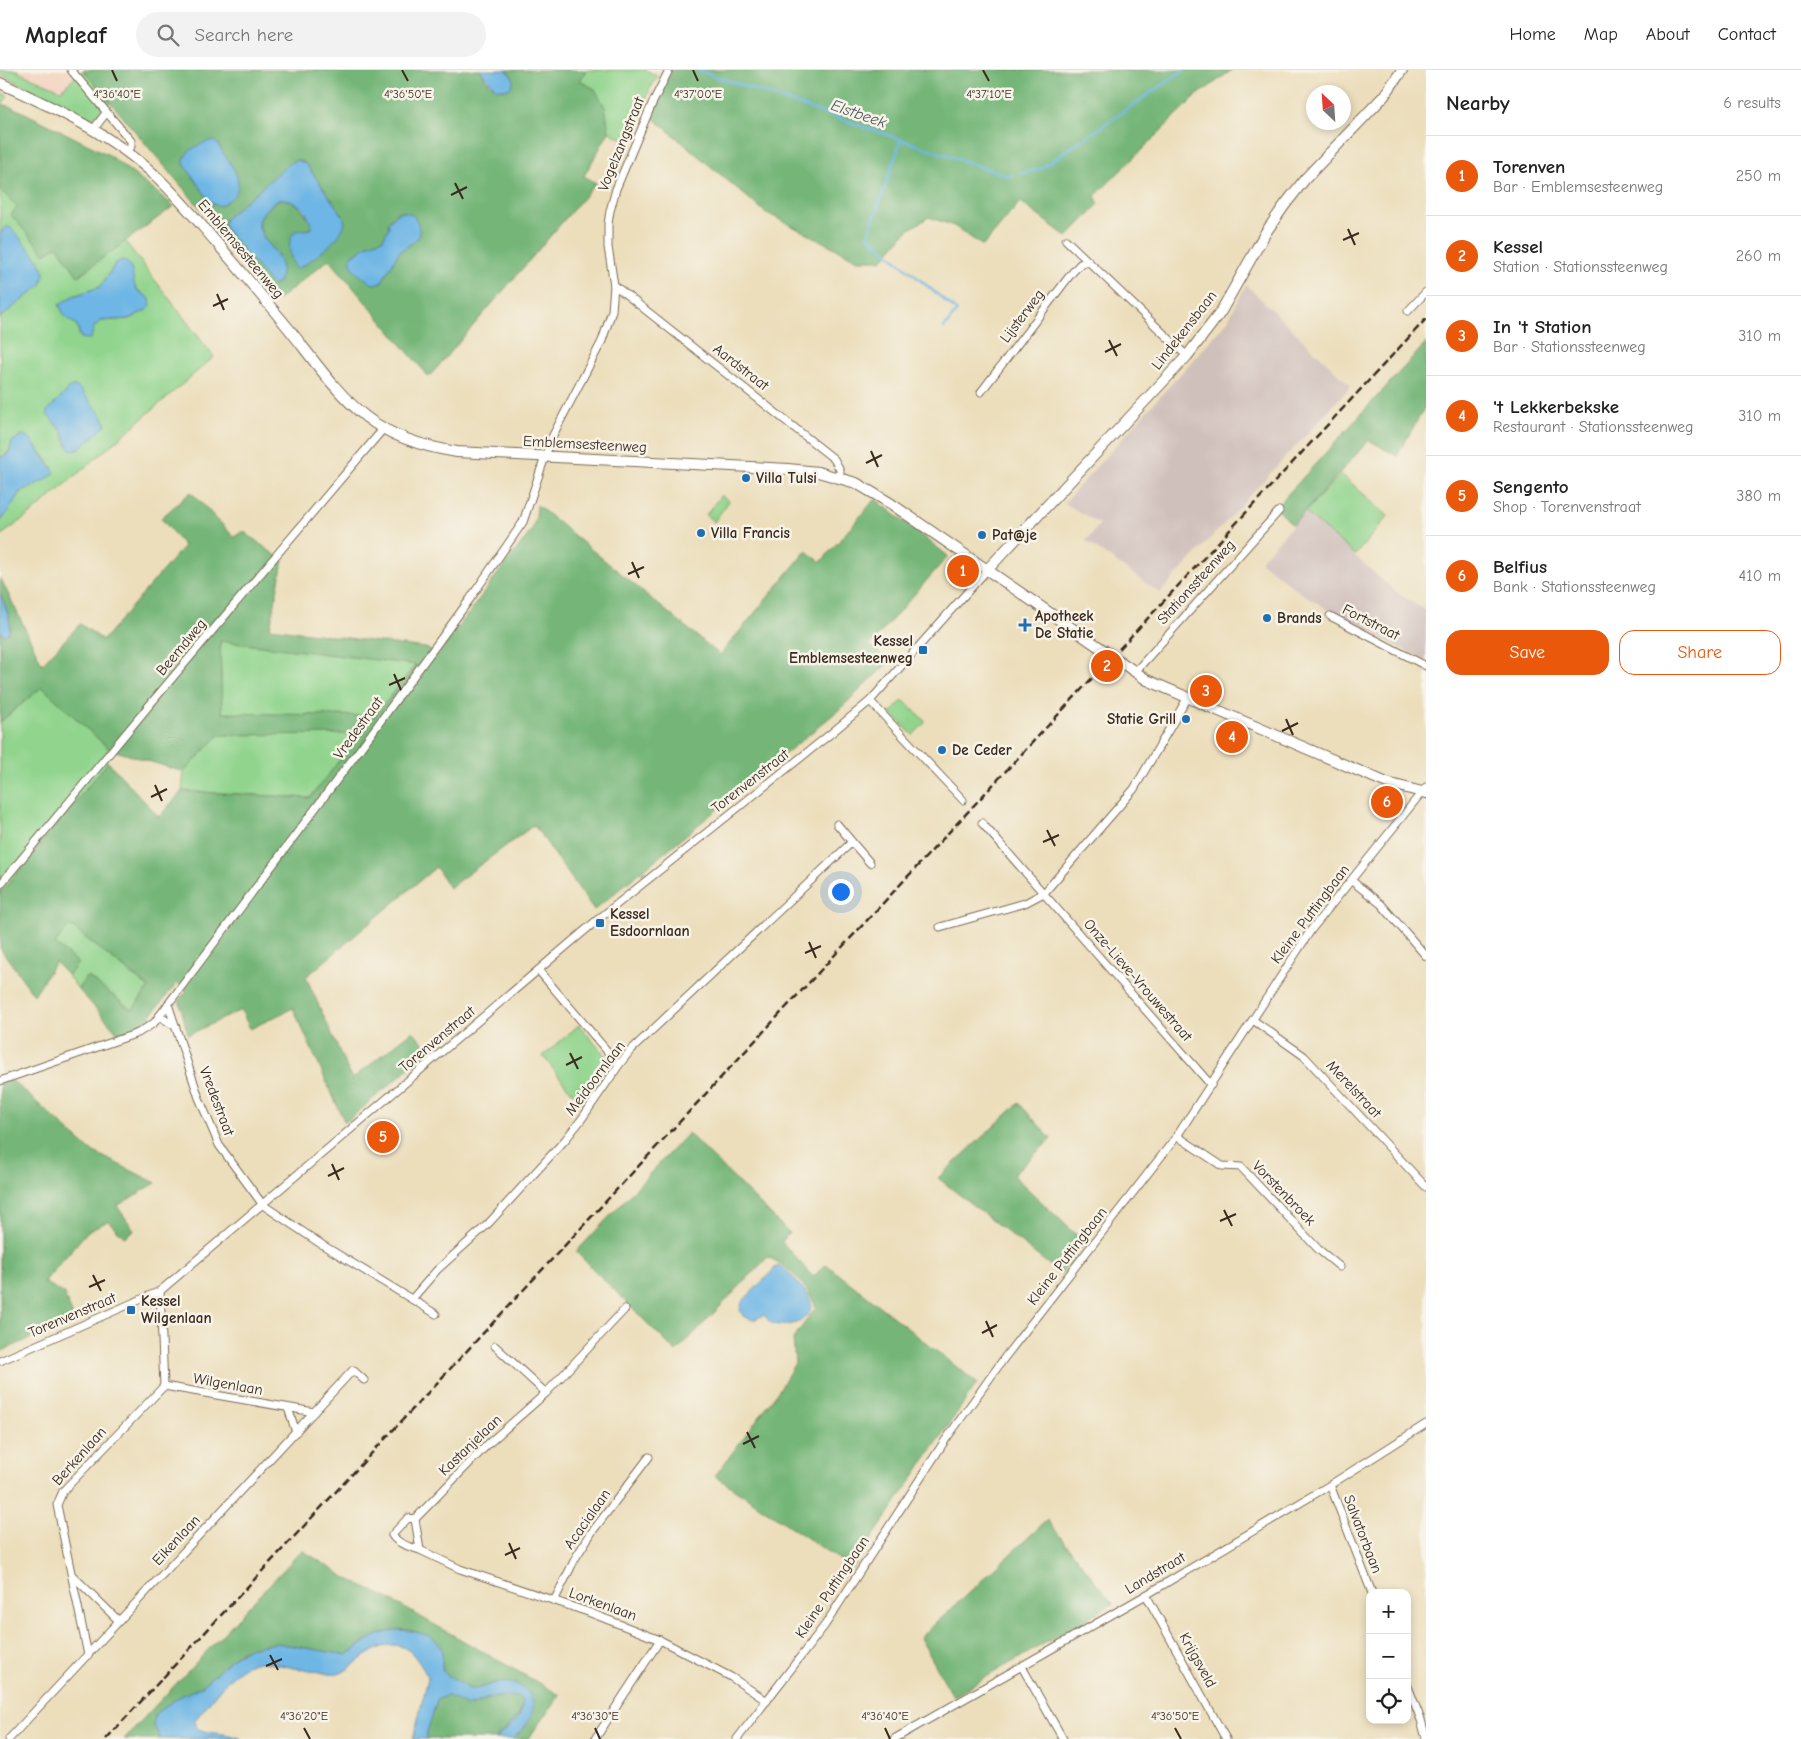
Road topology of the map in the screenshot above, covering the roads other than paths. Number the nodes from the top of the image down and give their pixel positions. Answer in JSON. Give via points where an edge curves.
{"nodes":[{"id":1,"x":71,"y":70,"type":"edge"},
{"id":2,"x":668,"y":70,"type":"edge"},
{"id":3,"x":1402,"y":70,"type":"edge"},
{"id":4,"x":0,"y":83,"type":"edge"},
{"id":5,"x":106,"y":113,"type":"junction"},
{"id":6,"x":93,"y":130,"type":"junction"},
{"id":7,"x":128,"y":153,"type":"junction"},
{"id":8,"x":1066,"y":240,"type":"dead end"},
{"id":9,"x":1088,"y":261,"type":"junction"},
{"id":10,"x":614,"y":285,"type":"junction"},
{"id":11,"x":1426,"y":292,"type":"edge"},
{"id":12,"x":1408,"y":311,"type":"dead end"},
{"id":13,"x":1186,"y":356,"type":"junction"},
{"id":14,"x":981,"y":392,"type":"dead end"},
{"id":15,"x":384,"y":428,"type":"junction"},
{"id":16,"x":546,"y":456,"type":"junction"},
{"id":17,"x":840,"y":478,"type":"junction"},
{"id":18,"x":1279,"y":511,"type":"dead end"},
{"id":19,"x":987,"y":570,"type":"junction"},
{"id":20,"x":1330,"y":616,"type":"dead end"},
{"id":21,"x":1426,"y":666,"type":"edge"},
{"id":22,"x":1135,"y":672,"type":"junction"},
{"id":23,"x":1188,"y":697,"type":"junction"},
{"id":24,"x":870,"y":701,"type":"junction"},
{"id":25,"x":1425,"y":791,"type":"edge"},
{"id":26,"x":963,"y":800,"type":"dead end"},
{"id":27,"x":982,"y":823,"type":"dead end"},
{"id":28,"x":837,"y":824,"type":"dead end"},
{"id":29,"x":852,"y":842,"type":"junction"},
{"id":30,"x":870,"y":863,"type":"dead end"},
{"id":31,"x":1352,"y":881,"type":"junction"},
{"id":32,"x":0,"y":885,"type":"edge"},
{"id":33,"x":1044,"y":892,"type":"junction"},
{"id":34,"x":940,"y":927,"type":"dead end"},
{"id":35,"x":1426,"y":956,"type":"edge"},
{"id":36,"x":539,"y":971,"type":"junction"},
{"id":37,"x":168,"y":1004,"type":"junction"},
{"id":38,"x":159,"y":1016,"type":"junction"},
{"id":39,"x":1253,"y":1020,"type":"junction"},
{"id":40,"x":175,"y":1026,"type":"junction"},
{"id":41,"x":619,"y":1065,"type":"junction"},
{"id":42,"x":0,"y":1081,"type":"edge"},
{"id":43,"x":1211,"y":1085,"type":"junction"},
{"id":44,"x":1177,"y":1136,"type":"junction"},
{"id":45,"x":1426,"y":1187,"type":"edge"},
{"id":46,"x":263,"y":1205,"type":"junction"},
{"id":47,"x":1340,"y":1266,"type":"dead end"},
{"id":48,"x":160,"y":1291,"type":"junction"},
{"id":49,"x":412,"y":1299,"type":"junction"},
{"id":50,"x":625,"y":1309,"type":"dead end"},
{"id":51,"x":436,"y":1314,"type":"dead end"},
{"id":52,"x":495,"y":1346,"type":"dead end"},
{"id":53,"x":0,"y":1361,"type":"edge"},
{"id":54,"x":364,"y":1380,"type":"dead end"},
{"id":55,"x":164,"y":1386,"type":"junction"},
{"id":56,"x":546,"y":1393,"type":"junction"},
{"id":57,"x":288,"y":1408,"type":"junction"},
{"id":58,"x":314,"y":1412,"type":"junction"},
{"id":59,"x":1426,"y":1424,"type":"edge"},
{"id":60,"x":296,"y":1432,"type":"junction"},
{"id":61,"x":649,"y":1458,"type":"dead end"},
{"id":62,"x":1330,"y":1485,"type":"junction"},
{"id":63,"x":415,"y":1519,"type":"junction"},
{"id":64,"x":420,"y":1550,"type":"junction"},
{"id":65,"x":72,"y":1576,"type":"junction"},
{"id":66,"x":1370,"y":1589,"type":"edge"},
{"id":67,"x":1146,"y":1595,"type":"junction"},
{"id":68,"x":554,"y":1600,"type":"junction"},
{"id":69,"x":119,"y":1621,"type":"junction"},
{"id":70,"x":660,"y":1640,"type":"junction"},
{"id":71,"x":88,"y":1655,"type":"junction"},
{"id":72,"x":1022,"y":1667,"type":"junction"},
{"id":73,"x":1411,"y":1694,"type":"edge"},
{"id":74,"x":767,"y":1701,"type":"junction"},
{"id":75,"x":1426,"y":1738,"type":"edge"},
{"id":76,"x":9,"y":1739,"type":"edge"},
{"id":77,"x":596,"y":1739,"type":"edge"},
{"id":78,"x":738,"y":1739,"type":"edge"},
{"id":79,"x":894,"y":1739,"type":"edge"},
{"id":80,"x":1063,"y":1739,"type":"edge"},
{"id":81,"x":1226,"y":1739,"type":"edge"}],
"edges":[{"from":1,"to":5,"type":"street"},
{"from":2,"to":10,"type":"street","name":"Vogelzangstraat","via":[[614,194],[608,224],[608,247]]},
{"from":3,"to":13,"type":"street","name":"Lindekensbaan","via":[[1384,96],[1305,179],[1284,206],[1220,313]]},
{"from":4,"to":6,"type":"street","name":"Emblemsesteenweg"},
{"from":5,"to":6,"type":"street"},
{"from":5,"to":7,"type":"street","via":[[131,141]]},
{"from":6,"to":7,"type":"street","name":"Emblemsesteenweg"},
{"from":7,"to":15,"type":"street","name":"Emblemsesteenweg","via":[[178,198],[342,394]]},
{"from":8,"to":9,"type":"street"},
{"from":9,"to":13,"type":"street"},
{"from":9,"to":14,"type":"street","name":"Lijsterweg","via":[[1071,274]]},
{"from":10,"to":16,"type":"street","name":"Vogelzangstraat","via":[[612,311],[602,341],[551,439]]},
{"from":10,"to":17,"type":"street","name":"Aardstraat","via":[[834,459]]},
{"from":11,"to":12,"type":"street"},
{"from":13,"to":19,"type":"street","name":"Lindekensbaan"},
{"from":15,"to":16,"type":"street","name":"Emblemsesteenweg","via":[[417,443],[457,452]]},
{"from":15,"to":32,"type":"street","name":"Beemdweg"},
{"from":16,"to":17,"type":"street","name":"Emblemsesteenweg","via":[[818,472]]},
{"from":16,"to":37,"type":"street","name":"Vredestraat","via":[[523,522],[470,599]]},
{"from":17,"to":19,"type":"street","name":"Emblemsesteenweg","via":[[872,491]]},
{"from":18,"to":22,"type":"street","name":"Stationssteenweg"},
{"from":19,"to":22,"type":"street","name":"Emblemsesteenweg"},
{"from":19,"to":24,"type":"street","name":"Torenvenstraat"},
{"from":20,"to":21,"type":"street","name":"Fortstraat"},
{"from":22,"to":23,"type":"street"},
{"from":23,"to":25,"type":"street","via":[[1387,783]]},
{"from":23,"to":33,"type":"street","via":[[1134,789]]},
{"from":24,"to":26,"type":"street"},
{"from":24,"to":36,"type":"street","name":"Torenvenstraat","via":[[596,921]]},
{"from":25,"to":31,"type":"street","name":"Kleine Puttingbaan"},
{"from":27,"to":33,"type":"street","name":"Onze-Lieve-Vrouwestraat"},
{"from":28,"to":29,"type":"street"},
{"from":29,"to":30,"type":"street"},
{"from":29,"to":41,"type":"street","name":"Meidoornlaan"},
{"from":31,"to":35,"type":"street","via":[[1381,904]]},
{"from":31,"to":39,"type":"street","name":"Kleine Puttingbaan","via":[[1311,930]]},
{"from":33,"to":34,"type":"street","via":[[1025,903]]},
{"from":33,"to":43,"type":"street","name":"Onze-Lieve-Vrouwestraat"},
{"from":36,"to":41,"type":"street"},
{"from":36,"to":46,"type":"street","name":"Torenvenstraat"},
{"from":37,"to":38,"type":"street","name":"Vredestraat"},
{"from":37,"to":40,"type":"street","name":"Vredestraat"},
{"from":38,"to":40,"type":"street"},
{"from":38,"to":42,"type":"street","name":"Vredestraat","via":[[138,1033]]},
{"from":39,"to":43,"type":"street","name":"Kleine Puttingbaan"},
{"from":39,"to":45,"type":"street","name":"Merelstraat","via":[[1304,1056]]},
{"from":40,"to":46,"type":"street","name":"Vredestraat","via":[[219,1145]]},
{"from":41,"to":49,"type":"street","name":"Meidoornlaan","via":[[565,1140],[488,1224],[437,1270]]},
{"from":43,"to":44,"type":"street","name":"Kleine Puttingbaan"},
{"from":44,"to":47,"type":"street","name":"Vorstenbroek","via":[[1222,1166],[1241,1167],[1318,1249]]},
{"from":44,"to":74,"type":"street","name":"Kleine Puttingbaan","via":[[944,1442],[825,1624]]},
{"from":46,"to":48,"type":"street","name":"Torenvenstraat"},
{"from":46,"to":49,"type":"street"},
{"from":48,"to":53,"type":"street","name":"Torenvenstraat"},
{"from":48,"to":55,"type":"street"},
{"from":49,"to":51,"type":"street"},
{"from":50,"to":56,"type":"street","name":"Kastanjelaan"},
{"from":52,"to":56,"type":"street"},
{"from":54,"to":58,"type":"street","name":"Eikenlaan","via":[[353,1370]]},
{"from":55,"to":57,"type":"street","name":"Wilgenlaan"},
{"from":55,"to":65,"type":"street","name":"Berkenlaan","via":[[63,1491],[57,1505]]},
{"from":56,"to":63,"type":"street","name":"Kastanjelaan","via":[[488,1444]]},
{"from":57,"to":58,"type":"street","name":"Wilgenlaan"},
{"from":57,"to":60,"type":"street"},
{"from":58,"to":60,"type":"street","name":"Eikenlaan"},
{"from":59,"to":62,"type":"street","name":"Landstraat"},
{"from":60,"to":69,"type":"street","name":"Eikenlaan"},
{"from":61,"to":68,"type":"street","name":"Acacialaan","via":[[592,1532]]},
{"from":62,"to":66,"type":"street","name":"Salvatorbaan"},
{"from":62,"to":67,"type":"street","name":"Landstraat"},
{"from":63,"to":64,"type":"street"},
{"from":63,"to":64,"type":"street","name":"Lorkenlaan","via":[[408,1518],[392,1535]]},
{"from":64,"to":68,"type":"street","name":"Lorkenlaan","via":[[460,1569]]},
{"from":65,"to":69,"type":"street"},
{"from":65,"to":71,"type":"street","name":"Berkenlaan"},
{"from":67,"to":72,"type":"street","name":"Landstraat"},
{"from":67,"to":81,"type":"street","name":"Krijgsveld"},
{"from":68,"to":70,"type":"street","name":"Lorkenlaan"},
{"from":69,"to":71,"type":"street","name":"Eikenlaan"},
{"from":70,"to":74,"type":"street","name":"Lorkenlaan","via":[[731,1677]]},
{"from":70,"to":77,"type":"street"},
{"from":71,"to":76,"type":"street","name":"Eikenlaan"},
{"from":72,"to":79,"type":"street","name":"Landstraat"},
{"from":72,"to":80,"type":"street"},
{"from":73,"to":75,"type":"street"},
{"from":74,"to":78,"type":"street","name":"Kleine Puttingbaan"}]}
